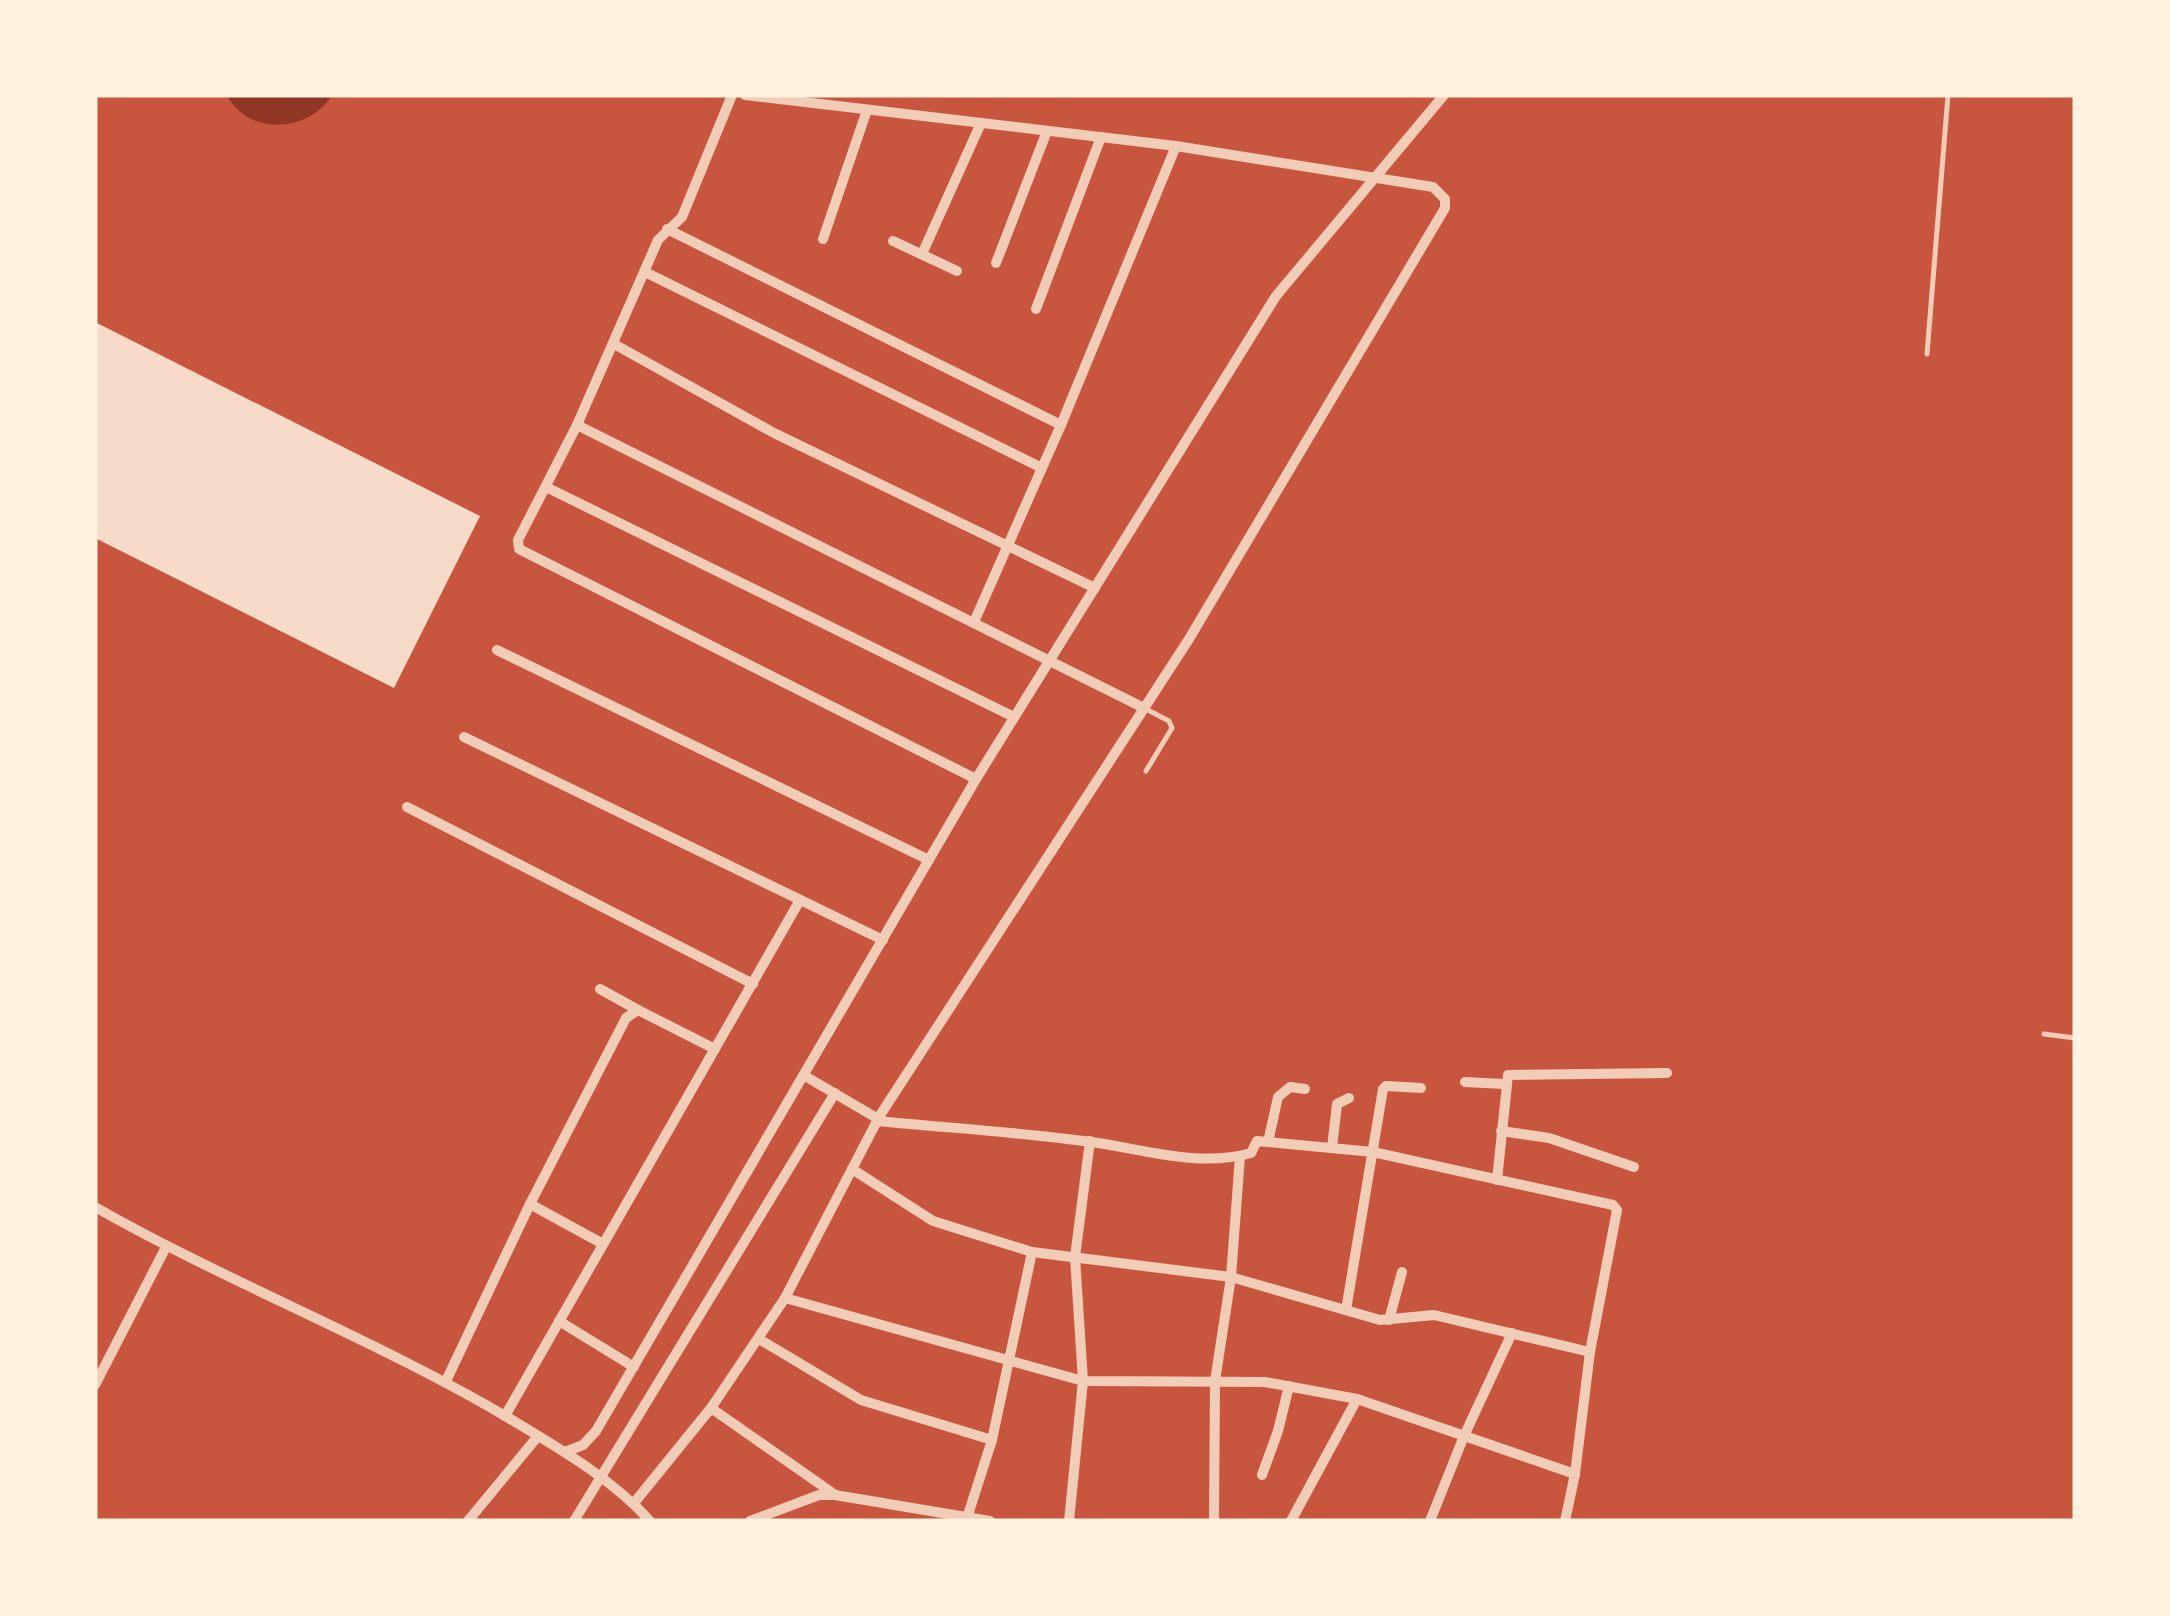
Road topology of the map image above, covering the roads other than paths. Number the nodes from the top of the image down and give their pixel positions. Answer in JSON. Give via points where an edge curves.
{"nodes":[{"id":1,"x":732,"y":95,"type":"edge"},
{"id":2,"x":744,"y":95,"type":"edge"},
{"id":3,"x":1444,"y":95,"type":"edge"},
{"id":4,"x":1948,"y":95,"type":"edge"},
{"id":5,"x":867,"y":110,"type":"junction"},
{"id":6,"x":980,"y":123,"type":"junction"},
{"id":7,"x":1047,"y":130,"type":"junction"},
{"id":8,"x":1101,"y":137,"type":"junction"},
{"id":9,"x":1176,"y":146,"type":"junction"},
{"id":10,"x":1377,"y":177,"type":"junction"},
{"id":11,"x":667,"y":229,"type":"junction"},
{"id":12,"x":822,"y":240,"type":"dead end"},
{"id":13,"x":893,"y":240,"type":"dead end"},
{"id":14,"x":922,"y":254,"type":"junction"},
{"id":15,"x":996,"y":263,"type":"dead end"},
{"id":16,"x":645,"y":272,"type":"junction"},
{"id":17,"x":958,"y":272,"type":"dead end"},
{"id":18,"x":1036,"y":309,"type":"dead end"},
{"id":19,"x":614,"y":344,"type":"junction"},
{"id":20,"x":1927,"y":354,"type":"dead end"},
{"id":21,"x":578,"y":425,"type":"junction"},
{"id":22,"x":1062,"y":425,"type":"junction"},
{"id":23,"x":1042,"y":468,"type":"junction"},
{"id":24,"x":546,"y":487,"type":"junction"},
{"id":25,"x":1008,"y":546,"type":"junction"},
{"id":26,"x":1095,"y":588,"type":"junction"},
{"id":27,"x":974,"y":622,"type":"junction"},
{"id":28,"x":498,"y":650,"type":"dead end"},
{"id":29,"x":1050,"y":660,"type":"junction"},
{"id":30,"x":1144,"y":708,"type":"junction"},
{"id":31,"x":1014,"y":716,"type":"junction"},
{"id":32,"x":464,"y":737,"type":"dead end"},
{"id":33,"x":1146,"y":771,"type":"dead end"},
{"id":34,"x":976,"y":778,"type":"junction"},
{"id":35,"x":407,"y":806,"type":"dead end"},
{"id":36,"x":929,"y":860,"type":"junction"},
{"id":37,"x":800,"y":900,"type":"junction"},
{"id":38,"x":883,"y":940,"type":"junction"},
{"id":39,"x":753,"y":984,"type":"junction"},
{"id":40,"x":600,"y":988,"type":"dead end"},
{"id":41,"x":638,"y":1010,"type":"junction"},
{"id":42,"x":2044,"y":1034,"type":"dead end"},
{"id":43,"x":2075,"y":1038,"type":"edge"},
{"id":44,"x":714,"y":1049,"type":"junction"},
{"id":45,"x":1667,"y":1072,"type":"dead end"},
{"id":46,"x":805,"y":1076,"type":"junction"},
{"id":47,"x":1464,"y":1082,"type":"dead end"},
{"id":48,"x":1504,"y":1084,"type":"junction"},
{"id":49,"x":1421,"y":1088,"type":"dead end"},
{"id":50,"x":1305,"y":1089,"type":"dead end"},
{"id":51,"x":835,"y":1093,"type":"junction"},
{"id":52,"x":1349,"y":1098,"type":"dead end"},
{"id":53,"x":877,"y":1121,"type":"junction"},
{"id":54,"x":1501,"y":1131,"type":"junction"},
{"id":55,"x":1090,"y":1142,"type":"junction"},
{"id":56,"x":1268,"y":1142,"type":"junction"},
{"id":57,"x":1332,"y":1148,"type":"junction"},
{"id":58,"x":1372,"y":1152,"type":"junction"},
{"id":59,"x":1240,"y":1156,"type":"junction"},
{"id":60,"x":1634,"y":1167,"type":"dead end"},
{"id":61,"x":852,"y":1170,"type":"junction"},
{"id":62,"x":1497,"y":1180,"type":"junction"},
{"id":63,"x":530,"y":1204,"type":"junction"},
{"id":64,"x":95,"y":1207,"type":"edge"},
{"id":65,"x":603,"y":1244,"type":"junction"},
{"id":66,"x":166,"y":1246,"type":"junction"},
{"id":67,"x":1032,"y":1252,"type":"junction"},
{"id":68,"x":1075,"y":1257,"type":"junction"},
{"id":69,"x":1402,"y":1272,"type":"dead end"},
{"id":70,"x":1231,"y":1277,"type":"junction"},
{"id":71,"x":786,"y":1298,"type":"junction"},
{"id":72,"x":1346,"y":1310,"type":"junction"},
{"id":73,"x":1389,"y":1320,"type":"junction"},
{"id":74,"x":559,"y":1321,"type":"junction"},
{"id":75,"x":1512,"y":1333,"type":"junction"},
{"id":76,"x":759,"y":1338,"type":"junction"},
{"id":77,"x":1590,"y":1352,"type":"junction"},
{"id":78,"x":1010,"y":1362,"type":"junction"},
{"id":79,"x":634,"y":1367,"type":"junction"},
{"id":80,"x":446,"y":1381,"type":"junction"},
{"id":81,"x":1083,"y":1381,"type":"junction"},
{"id":82,"x":1215,"y":1381,"type":"junction"},
{"id":83,"x":95,"y":1385,"type":"edge"},
{"id":84,"x":1289,"y":1386,"type":"junction"},
{"id":85,"x":1358,"y":1399,"type":"junction"},
{"id":86,"x":711,"y":1408,"type":"junction"},
{"id":87,"x":505,"y":1416,"type":"junction"},
{"id":88,"x":538,"y":1436,"type":"junction"},
{"id":89,"x":1464,"y":1436,"type":"junction"},
{"id":90,"x":992,"y":1440,"type":"junction"},
{"id":91,"x":565,"y":1452,"type":"junction"},
{"id":92,"x":1262,"y":1474,"type":"dead end"},
{"id":93,"x":1575,"y":1474,"type":"junction"},
{"id":94,"x":600,"y":1478,"type":"junction"},
{"id":95,"x":835,"y":1495,"type":"junction"},
{"id":96,"x":634,"y":1503,"type":"junction"},
{"id":97,"x":772,"y":1518,"type":"edge"},
{"id":98,"x":942,"y":1518,"type":"edge"},
{"id":99,"x":967,"y":1518,"type":"junction"},
{"id":100,"x":468,"y":1521,"type":"edge"},
{"id":101,"x":574,"y":1521,"type":"edge"},
{"id":102,"x":650,"y":1521,"type":"edge"},
{"id":103,"x":750,"y":1521,"type":"edge"},
{"id":104,"x":990,"y":1521,"type":"edge"},
{"id":105,"x":1069,"y":1521,"type":"edge"},
{"id":106,"x":1214,"y":1521,"type":"edge"},
{"id":107,"x":1291,"y":1521,"type":"edge"},
{"id":108,"x":1430,"y":1521,"type":"edge"},
{"id":109,"x":1565,"y":1521,"type":"edge"}],
"edges":[{"from":1,"to":11,"type":"street","via":[[682,217]]},
{"from":2,"to":5,"type":"street"},
{"from":3,"to":10,"type":"street"},
{"from":4,"to":20,"type":"lane"},
{"from":5,"to":6,"type":"street"},
{"from":5,"to":12,"type":"street"},
{"from":6,"to":7,"type":"street"},
{"from":6,"to":14,"type":"street"},
{"from":7,"to":8,"type":"street"},
{"from":7,"to":15,"type":"street"},
{"from":8,"to":9,"type":"street"},
{"from":8,"to":18,"type":"street"},
{"from":9,"to":10,"type":"street"},
{"from":9,"to":22,"type":"street"},
{"from":10,"to":26,"type":"street","via":[[1276,296]]},
{"from":10,"to":30,"type":"street","via":[[1433,187],[1445,208]]},
{"from":11,"to":16,"type":"street"},
{"from":11,"to":22,"type":"street"},
{"from":13,"to":14,"type":"street"},
{"from":14,"to":17,"type":"street"},
{"from":16,"to":19,"type":"street"},
{"from":16,"to":23,"type":"street"},
{"from":19,"to":21,"type":"street"},
{"from":19,"to":25,"type":"street","via":[[774,433]]},
{"from":21,"to":24,"type":"street"},
{"from":21,"to":27,"type":"street"},
{"from":22,"to":23,"type":"street"},
{"from":23,"to":25,"type":"street"},
{"from":24,"to":31,"type":"street"},
{"from":24,"to":34,"type":"street","via":[[518,545],[522,553]]},
{"from":25,"to":26,"type":"street"},
{"from":25,"to":27,"type":"street"},
{"from":26,"to":29,"type":"street"},
{"from":27,"to":29,"type":"street"},
{"from":28,"to":36,"type":"street"},
{"from":29,"to":30,"type":"street"},
{"from":29,"to":31,"type":"street"},
{"from":30,"to":33,"type":"lane","via":[[1172,728]]},
{"from":30,"to":53,"type":"street"},
{"from":31,"to":34,"type":"street"},
{"from":32,"to":37,"type":"street"},
{"from":34,"to":36,"type":"street"},
{"from":35,"to":39,"type":"street"},
{"from":36,"to":38,"type":"street"},
{"from":37,"to":38,"type":"street"},
{"from":37,"to":39,"type":"street"},
{"from":38,"to":46,"type":"street"},
{"from":39,"to":44,"type":"street"},
{"from":40,"to":41,"type":"street"},
{"from":41,"to":44,"type":"street"},
{"from":41,"to":63,"type":"street","via":[[626,1018]]},
{"from":42,"to":43,"type":"lane"},
{"from":44,"to":65,"type":"street"},
{"from":45,"to":48,"type":"street","via":[[1511,1073]]},
{"from":46,"to":51,"type":"street"},
{"from":46,"to":79,"type":"street"},
{"from":47,"to":48,"type":"street"},
{"from":48,"to":54,"type":"street"},
{"from":49,"to":58,"type":"street","via":[[1384,1087]]},
{"from":50,"to":56,"type":"street","via":[[1290,1087],[1278,1097]]},
{"from":51,"to":53,"type":"street"},
{"from":51,"to":94,"type":"street"},
{"from":52,"to":57,"type":"street","via":[[1337,1104]]},
{"from":53,"to":55,"type":"street"},
{"from":53,"to":61,"type":"street"},
{"from":54,"to":60,"type":"street","via":[[1549,1138]]},
{"from":54,"to":62,"type":"street"},
{"from":55,"to":59,"type":"street","via":[[1184,1158]]},
{"from":55,"to":68,"type":"street"},
{"from":56,"to":57,"type":"street"},
{"from":56,"to":59,"type":"street","via":[[1256,1140],[1251,1153]]},
{"from":57,"to":58,"type":"street"},
{"from":58,"to":62,"type":"street"},
{"from":58,"to":72,"type":"street"},
{"from":59,"to":70,"type":"street"},
{"from":61,"to":67,"type":"street","via":[[934,1221]]},
{"from":61,"to":71,"type":"street"},
{"from":62,"to":77,"type":"street","via":[[1617,1210]]},
{"from":63,"to":65,"type":"street"},
{"from":63,"to":80,"type":"street"},
{"from":64,"to":66,"type":"street"},
{"from":65,"to":74,"type":"street"},
{"from":66,"to":80,"type":"street"},
{"from":66,"to":83,"type":"street"},
{"from":67,"to":68,"type":"street"},
{"from":67,"to":78,"type":"street"},
{"from":68,"to":70,"type":"street"},
{"from":68,"to":81,"type":"street"},
{"from":69,"to":73,"type":"street"},
{"from":70,"to":72,"type":"street"},
{"from":70,"to":82,"type":"street"},
{"from":71,"to":76,"type":"street"},
{"from":71,"to":78,"type":"street"},
{"from":72,"to":73,"type":"street"},
{"from":73,"to":75,"type":"street","via":[[1434,1314]]},
{"from":74,"to":79,"type":"street"},
{"from":74,"to":87,"type":"street"},
{"from":75,"to":77,"type":"street"},
{"from":75,"to":89,"type":"street"},
{"from":76,"to":86,"type":"street"},
{"from":76,"to":90,"type":"street","via":[[862,1400]]},
{"from":77,"to":93,"type":"street"},
{"from":78,"to":81,"type":"street"},
{"from":78,"to":90,"type":"street"},
{"from":79,"to":91,"type":"street","via":[[596,1431]]},
{"from":80,"to":87,"type":"street"},
{"from":81,"to":82,"type":"street"},
{"from":81,"to":105,"type":"street"},
{"from":82,"to":84,"type":"street"},
{"from":82,"to":106,"type":"street"},
{"from":84,"to":85,"type":"street"},
{"from":84,"to":92,"type":"street"},
{"from":85,"to":89,"type":"street"},
{"from":85,"to":107,"type":"street"},
{"from":86,"to":95,"type":"street"},
{"from":86,"to":96,"type":"street"},
{"from":87,"to":88,"type":"street"},
{"from":88,"to":91,"type":"street"},
{"from":88,"to":100,"type":"street"},
{"from":89,"to":93,"type":"street"},
{"from":89,"to":108,"type":"street"},
{"from":90,"to":99,"type":"street"},
{"from":91,"to":94,"type":"street"},
{"from":93,"to":109,"type":"street"},
{"from":94,"to":96,"type":"street"},
{"from":94,"to":101,"type":"street"},
{"from":95,"to":97,"type":"street","via":[[819,1495]]},
{"from":95,"to":98,"type":"street"},
{"from":96,"to":102,"type":"street"},
{"from":97,"to":103,"type":"street"},
{"from":98,"to":99,"type":"street"},
{"from":99,"to":104,"type":"street"}]}
